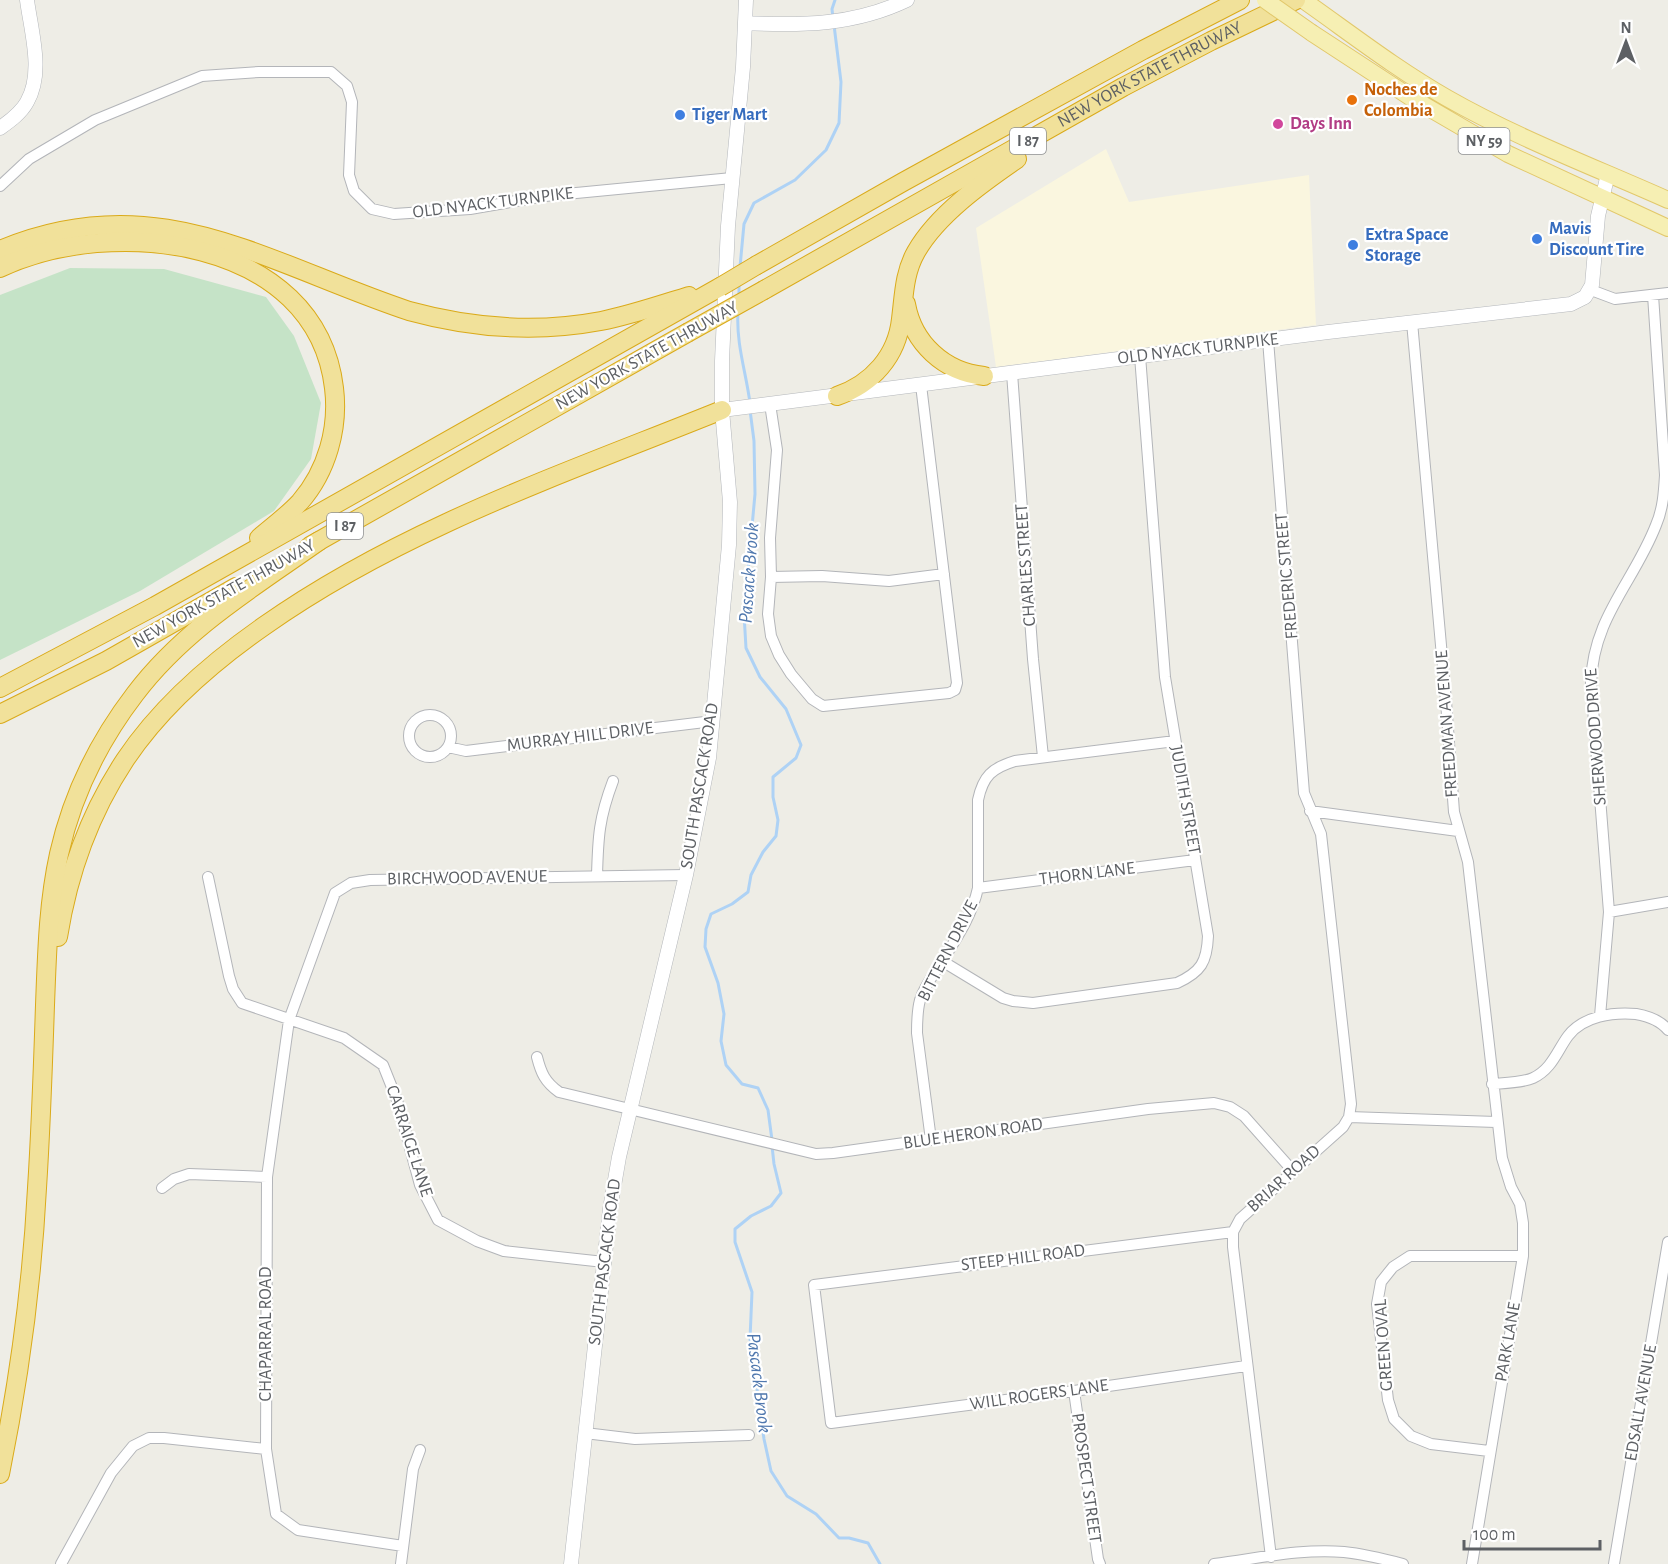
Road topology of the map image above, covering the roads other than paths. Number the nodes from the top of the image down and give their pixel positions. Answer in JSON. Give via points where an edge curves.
{"nodes":[{"id":1,"x":27,"y":0,"type":"edge"},
{"id":2,"x":746,"y":0,"type":"edge"},
{"id":3,"x":907,"y":0,"type":"edge"},
{"id":4,"x":1238,"y":0,"type":"edge"},
{"id":5,"x":1265,"y":0,"type":"edge"},
{"id":6,"x":1296,"y":0,"type":"edge"},
{"id":7,"x":1303,"y":0,"type":"edge"},
{"id":8,"x":745,"y":23,"type":"junction"},
{"id":9,"x":1152,"y":72,"type":"junction"},
{"id":10,"x":0,"y":128,"type":"edge"},
{"id":11,"x":1608,"y":174,"type":"junction"},
{"id":12,"x":732,"y":178,"type":"junction"},
{"id":13,"x":0,"y":186,"type":"edge"},
{"id":14,"x":1602,"y":198,"type":"junction"},
{"id":15,"x":1668,"y":200,"type":"edge"},
{"id":16,"x":1668,"y":228,"type":"edge"},
{"id":17,"x":0,"y":250,"type":"edge"},
{"id":18,"x":0,"y":268,"type":"edge"},
{"id":19,"x":906,"y":279,"type":"junction"},
{"id":20,"x":1591,"y":290,"type":"junction"},
{"id":21,"x":1668,"y":293,"type":"edge"},
{"id":22,"x":1653,"y":295,"type":"junction"},
{"id":23,"x":673,"y":307,"type":"junction"},
{"id":24,"x":1412,"y":322,"type":"junction"},
{"id":25,"x":1268,"y":340,"type":"junction"},
{"id":26,"x":1140,"y":356,"type":"junction"},
{"id":27,"x":1012,"y":373,"type":"junction"},
{"id":28,"x":984,"y":376,"type":"junction"},
{"id":29,"x":921,"y":385,"type":"junction"},
{"id":30,"x":837,"y":396,"type":"junction"},
{"id":31,"x":765,"y":404,"type":"junction"},
{"id":32,"x":722,"y":410,"type":"junction"},
{"id":33,"x":319,"y":540,"type":"junction"},
{"id":34,"x":221,"y":569,"type":"junction"},
{"id":35,"x":944,"y":574,"type":"junction"},
{"id":36,"x":771,"y":577,"type":"junction"},
{"id":37,"x":0,"y":688,"type":"edge"},
{"id":38,"x":0,"y":714,"type":"edge"},
{"id":39,"x":713,"y":721,"type":"junction"},
{"id":40,"x":1175,"y":741,"type":"junction"},
{"id":41,"x":448,"y":747,"type":"junction"},
{"id":42,"x":1043,"y":757,"type":"junction"},
{"id":43,"x":613,"y":781,"type":"dead end"},
{"id":44,"x":1310,"y":811,"type":"junction"},
{"id":45,"x":1458,"y":831,"type":"junction"},
{"id":46,"x":1196,"y":860,"type":"junction"},
{"id":47,"x":686,"y":875,"type":"junction"},
{"id":48,"x":597,"y":876,"type":"junction"},
{"id":49,"x":208,"y":877,"type":"dead end"},
{"id":50,"x":978,"y":888,"type":"junction"},
{"id":51,"x":1668,"y":902,"type":"edge"},
{"id":52,"x":1609,"y":912,"type":"junction"},
{"id":53,"x":942,"y":961,"type":"junction"},
{"id":54,"x":1600,"y":1016,"type":"junction"},
{"id":55,"x":289,"y":1020,"type":"junction"},
{"id":56,"x":44,"y":1021,"type":"junction"},
{"id":57,"x":1668,"y":1030,"type":"edge"},
{"id":58,"x":537,"y":1057,"type":"dead end"},
{"id":59,"x":1492,"y":1084,"type":"junction"},
{"id":60,"x":630,"y":1110,"type":"junction"},
{"id":61,"x":1349,"y":1117,"type":"junction"},
{"id":62,"x":1496,"y":1122,"type":"junction"},
{"id":63,"x":931,"y":1140,"type":"junction"},
{"id":64,"x":1293,"y":1171,"type":"junction"},
{"id":65,"x":267,"y":1177,"type":"junction"},
{"id":66,"x":162,"y":1188,"type":"dead end"},
{"id":67,"x":1233,"y":1232,"type":"junction"},
{"id":68,"x":1668,"y":1242,"type":"edge"},
{"id":69,"x":1523,"y":1256,"type":"junction"},
{"id":70,"x":604,"y":1262,"type":"junction"},
{"id":71,"x":1246,"y":1366,"type":"junction"},
{"id":72,"x":1074,"y":1391,"type":"junction"},
{"id":73,"x":831,"y":1423,"type":"joint"},
{"id":74,"x":585,"y":1433,"type":"junction"},
{"id":75,"x":749,"y":1435,"type":"dead end"},
{"id":76,"x":266,"y":1449,"type":"junction"},
{"id":77,"x":420,"y":1450,"type":"dead end"},
{"id":78,"x":1490,"y":1451,"type":"junction"},
{"id":79,"x":0,"y":1474,"type":"edge"},
{"id":80,"x":403,"y":1546,"type":"junction"},
{"id":81,"x":1271,"y":1557,"type":"junction"},
{"id":82,"x":61,"y":1564,"type":"edge"},
{"id":83,"x":401,"y":1564,"type":"edge"},
{"id":84,"x":571,"y":1564,"type":"edge"},
{"id":85,"x":1101,"y":1564,"type":"edge"},
{"id":86,"x":1214,"y":1564,"type":"edge"},
{"id":87,"x":1403,"y":1564,"type":"edge"},
{"id":88,"x":1472,"y":1564,"type":"edge"},
{"id":89,"x":1614,"y":1564,"type":"edge"}],
"edges":[{"from":1,"to":10,"type":"street","via":[[35,58],[33,86],[18,115]]},
{"from":2,"to":8,"type":"street","name":"SOUTH PASCACK ROAD"},
{"from":3,"to":8,"type":"street","via":[[874,13],[828,23]]},
{"from":4,"to":23,"type":"highway","name":"NEW YORK STATE THRUWAY","number":"I 87","bridge":true,"via":[[903,182],[720,287]]},
{"from":5,"to":14,"type":"main road","number":"NY 59","bridge":true,"via":[[1459,126],[1533,167]]},
{"from":6,"to":9,"type":"highway","name":"NEW YORK STATE THRUWAY","number":"I 87"},
{"from":7,"to":11,"type":"main road","number":"NY 59","via":[[1446,98]]},
{"from":8,"to":12,"type":"street","name":"SOUTH PASCACK ROAD"},
{"from":9,"to":19,"type":"highway","via":[[975,189],[925,239]]},
{"from":9,"to":33,"type":"highway","name":"NEW YORK STATE THRUWAY","number":"I 87","bridge":true},
{"from":11,"to":14,"type":"street"},
{"from":11,"to":15,"type":"main road","number":"NY 59"},
{"from":12,"to":13,"type":"street","name":"OLD NYACK TURNPIKE","via":[[545,196],[470,209],[394,214],[372,209],[354,191],[349,175],[351,102],[347,86],[331,72],[259,72],[202,76],[95,120],[29,159]]},
{"from":12,"to":32,"type":"street","name":"SOUTH PASCACK ROAD"},
{"from":14,"to":16,"type":"main road","number":"NY 59"},
{"from":14,"to":20,"type":"street"},
{"from":17,"to":23,"type":"highway","via":[[43,235],[94,225],[135,224],[177,229],[237,246],[409,311],[442,319],[492,326],[543,327]]},
{"from":18,"to":34,"type":"highway","via":[[48,250],[78,244],[128,241],[175,246],[217,257],[258,275],[291,300],[308,320],[322,345],[333,383],[334,423],[328,453],[300,502]]},
{"from":19,"to":28,"type":"highway","via":[[908,314],[923,344],[954,369]]},
{"from":19,"to":30,"type":"highway","via":[[900,330],[890,355],[866,381]]},
{"from":20,"to":22,"type":"street","via":[[1615,300]]},
{"from":20,"to":24,"type":"street","name":"OLD NYACK TURNPIKE","via":[[1581,300],[1560,306]]},
{"from":21,"to":22,"type":"street"},
{"from":22,"to":52,"type":"street","name":"SHERWOOD DRIVE","via":[[1664,498],[1645,549],[1605,619],[1591,661]]},
{"from":23,"to":34,"type":"highway","name":"NEW YORK STATE THRUWAY","number":"I 87"},
{"from":24,"to":25,"type":"street","name":"OLD NYACK TURNPIKE"},
{"from":24,"to":45,"type":"street","name":"FREEDMAN AVENUE"},
{"from":25,"to":26,"type":"street","name":"OLD NYACK TURNPIKE"},
{"from":25,"to":44,"type":"street","name":"FREDERIC STREET","via":[[1304,793]]},
{"from":26,"to":27,"type":"street","name":"OLD NYACK TURNPIKE"},
{"from":26,"to":40,"type":"street","name":"JUDITH STREET","via":[[1165,677]]},
{"from":27,"to":28,"type":"street","name":"OLD NYACK TURNPIKE"},
{"from":27,"to":42,"type":"street","name":"CHARLES STREET"},
{"from":28,"to":29,"type":"street","name":"OLD NYACK TURNPIKE"},
{"from":29,"to":30,"type":"street","name":"OLD NYACK TURNPIKE"},
{"from":29,"to":35,"type":"street"},
{"from":30,"to":31,"type":"street","name":"OLD NYACK TURNPIKE"},
{"from":31,"to":32,"type":"street","name":"OLD NYACK TURNPIKE"},
{"from":31,"to":36,"type":"street","via":[[777,450]]},
{"from":32,"to":39,"type":"street","name":"SOUTH PASCACK ROAD","via":[[730,501],[729,545]]},
{"from":32,"to":56,"type":"highway","via":[[392,548],[278,616],[193,682],[133,749],[89,830],[64,904]]},
{"from":33,"to":38,"type":"highway","name":"NEW YORK STATE THRUWAY","number":"I 87","via":[[106,661]]},
{"from":33,"to":56,"type":"highway","via":[[185,639],[142,685],[108,733],[77,797],[59,853],[49,919]]},
{"from":34,"to":37,"type":"highway","name":"NEW YORK STATE THRUWAY","number":"I 87"},
{"from":35,"to":36,"type":"street","via":[[889,581]]},
{"from":35,"to":36,"type":"street","via":[[955,690],[829,706],[812,699],[779,655],[768,614]]},
{"from":39,"to":41,"type":"street","name":"MURRAY HILL DRIVE","via":[[466,751]]},
{"from":39,"to":47,"type":"street","name":"SOUTH PASCACK ROAD"},
{"from":40,"to":42,"type":"street","name":"BITTERN DRIVE"},
{"from":40,"to":46,"type":"street","name":"JUDITH STREET"},
{"from":41,"to":41,"type":"street","name":"MURRAY HILL DRIVE","via":[[451,731],[442,718],[426,716],[412,725],[409,741],[419,754],[435,757]]},
{"from":42,"to":50,"type":"street","name":"BITTERN DRIVE","via":[[1001,766],[981,786]]},
{"from":43,"to":48,"type":"street","via":[[598,832]]},
{"from":44,"to":45,"type":"street"},
{"from":44,"to":61,"type":"street","via":[[1321,834],[1351,1104]]},
{"from":45,"to":59,"type":"street","name":"FREEDMAN AVENUE","via":[[1468,862]]},
{"from":46,"to":50,"type":"street","name":"THORN LANE"},
{"from":46,"to":53,"type":"street","name":"JUDITH STREET","via":[[1207,951],[1192,976],[1177,983],[1022,1002],[994,993]]},
{"from":47,"to":48,"type":"street","name":"BIRCHWOOD AVENUE"},
{"from":47,"to":60,"type":"street","name":"SOUTH PASCACK ROAD"},
{"from":48,"to":55,"type":"street","name":"BIRCHWOOD AVENUE","via":[[351,883],[335,893]]},
{"from":49,"to":55,"type":"street","name":"CARRAIGE LANE","via":[[233,989],[242,1003]]},
{"from":50,"to":53,"type":"street","name":"BITTERN DRIVE","via":[[969,916]]},
{"from":51,"to":52,"type":"street"},
{"from":52,"to":54,"type":"street","name":"SHERWOOD DRIVE"},
{"from":53,"to":63,"type":"street","name":"BITTERN DRIVE","via":[[920,999],[917,1015]]},
{"from":54,"to":57,"type":"street","via":[[1622,1012],[1643,1015]]},
{"from":54,"to":59,"type":"street","via":[[1570,1033],[1552,1063],[1533,1078]]},
{"from":55,"to":65,"type":"street","name":"CHAPARRAL ROAD"},
{"from":55,"to":70,"type":"street","name":"CARRAIGE LANE","via":[[344,1038],[383,1065],[397,1100],[420,1185],[438,1220],[504,1251]]},
{"from":56,"to":79,"type":"highway","via":[[33,1254]]},
{"from":58,"to":60,"type":"street","name":"BLUE HERON ROAD","via":[[548,1084],[559,1092]]},
{"from":59,"to":62,"type":"street","name":"FREEDMAN AVENUE"},
{"from":60,"to":63,"type":"street","name":"BLUE HERON ROAD","via":[[816,1154]]},
{"from":60,"to":70,"type":"street","name":"SOUTH PASCACK ROAD","via":[[610,1209]]},
{"from":61,"to":62,"type":"street"},
{"from":61,"to":64,"type":"street","name":"BRIAR ROAD","via":[[1343,1127]]},
{"from":62,"to":69,"type":"street","name":"PARK LANE","via":[[1510,1187],[1520,1204]]},
{"from":63,"to":64,"type":"street","name":"BLUE HERON ROAD","via":[[1214,1103],[1244,1116]]},
{"from":64,"to":67,"type":"street","name":"BRIAR ROAD","via":[[1240,1219]]},
{"from":65,"to":66,"type":"street","via":[[189,1174]]},
{"from":65,"to":76,"type":"street","name":"CHAPARRAL ROAD"},
{"from":67,"to":71,"type":"street"},
{"from":67,"to":73,"type":"street","name":"STEEP HILL ROAD","via":[[814,1285]]},
{"from":68,"to":89,"type":"street","name":"EDSALL AVENUE"},
{"from":69,"to":78,"type":"street","name":"PARK LANE"},
{"from":69,"to":78,"type":"street","name":"GREEN OVAL","via":[[1410,1256],[1393,1267],[1382,1282],[1377,1304],[1388,1400],[1394,1419],[1411,1436],[1431,1444]]},
{"from":70,"to":74,"type":"street","name":"SOUTH PASCACK ROAD"},
{"from":71,"to":72,"type":"street","name":"WILL ROGERS LANE"},
{"from":71,"to":81,"type":"street"},
{"from":72,"to":73,"type":"street","name":"WILL ROGERS LANE"},
{"from":72,"to":85,"type":"street","name":"PROSPECT STREET"},
{"from":74,"to":75,"type":"street","via":[[635,1439]]},
{"from":74,"to":84,"type":"street","name":"SOUTH PASCACK ROAD"},
{"from":76,"to":80,"type":"street","name":"CHAPARRAL ROAD","via":[[276,1514],[284,1521],[298,1530]]},
{"from":76,"to":82,"type":"street","via":[[164,1438],[149,1438],[133,1446],[111,1473]]},
{"from":77,"to":80,"type":"street","via":[[413,1469]]},
{"from":78,"to":88,"type":"street","name":"PARK LANE"},
{"from":80,"to":83,"type":"street"},
{"from":81,"to":86,"type":"street"},
{"from":81,"to":87,"type":"street","via":[[1342,1552]]}]}
